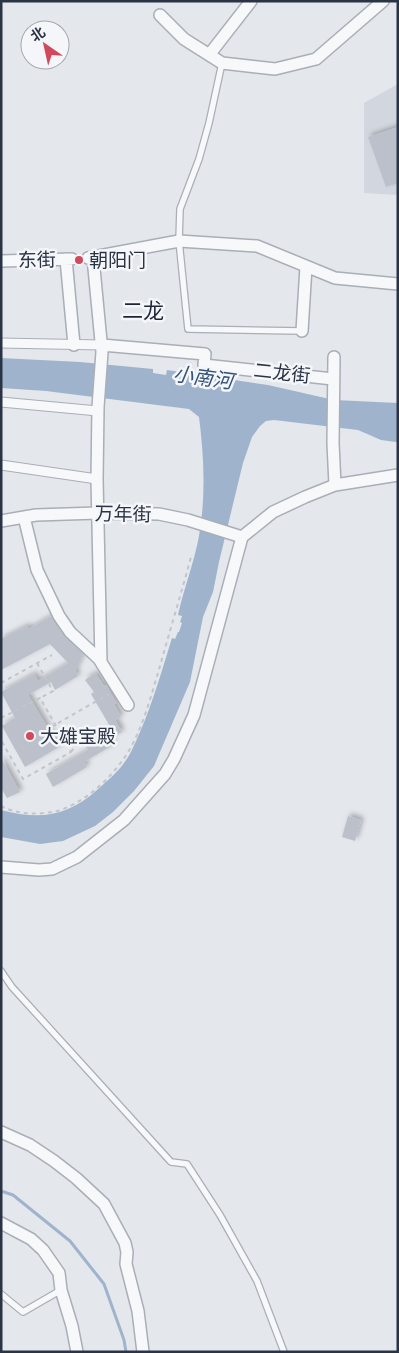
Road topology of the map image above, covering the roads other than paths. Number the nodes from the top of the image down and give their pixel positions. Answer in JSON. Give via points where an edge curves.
{"nodes":[{"id":1,"x":251,"y":1,"type":"edge"},
{"id":2,"x":383,"y":1,"type":"edge"},
{"id":3,"x":160,"y":15,"type":"dead end"},
{"id":4,"x":209,"y":55,"type":"junction"},
{"id":5,"x":222,"y":63,"type":"junction"},
{"id":6,"x":179,"y":241,"type":"junction"},
{"id":7,"x":1,"y":260,"type":"edge"},
{"id":8,"x":306,"y":267,"type":"junction"},
{"id":9,"x":398,"y":284,"type":"edge"},
{"id":10,"x":302,"y":331,"type":"joint"},
{"id":11,"x":1,"y":343,"type":"edge"},
{"id":12,"x":74,"y":345,"type":"junction"},
{"id":13,"x":102,"y":349,"type":"junction"},
{"id":14,"x":334,"y":357,"type":"dead end"},
{"id":15,"x":333,"y":378,"type":"junction"},
{"id":16,"x":1,"y":402,"type":"edge"},
{"id":17,"x":98,"y":409,"type":"junction"},
{"id":18,"x":1,"y":465,"type":"edge"},
{"id":19,"x":398,"y":475,"type":"edge"},
{"id":20,"x":97,"y":479,"type":"junction"},
{"id":21,"x":335,"y":485,"type":"junction"},
{"id":22,"x":98,"y":513,"type":"junction"},
{"id":23,"x":24,"y":517,"type":"junction"},
{"id":24,"x":1,"y":521,"type":"edge"},
{"id":25,"x":242,"y":537,"type":"junction"},
{"id":26,"x":101,"y":662,"type":"junction"},
{"id":27,"x":128,"y":705,"type":"dead end"},
{"id":28,"x":1,"y":867,"type":"edge"},
{"id":29,"x":1,"y":971,"type":"edge"},
{"id":30,"x":1,"y":1132,"type":"edge"},
{"id":31,"x":1,"y":1223,"type":"edge"},
{"id":32,"x":61,"y":1290,"type":"junction"},
{"id":33,"x":1,"y":1294,"type":"edge"},
{"id":34,"x":144,"y":1351,"type":"edge"},
{"id":35,"x":77,"y":1352,"type":"edge"},
{"id":36,"x":284,"y":1352,"type":"edge"}],
"edges":[{"from":1,"to":4,"type":"street"},
{"from":2,"to":5,"type":"street","via":[[316,59],[275,69]]},
{"from":3,"to":4,"type":"street","via":[[184,38]]},
{"from":4,"to":5,"type":"street"},
{"from":5,"to":6,"type":"lane","via":[[199,159],[180,209]]},
{"from":6,"to":8,"type":"street","via":[[257,246]]},
{"from":6,"to":10,"type":"lane","via":[[188,329]]},
{"from":6,"to":13,"type":"street","via":[[91,258]]},
{"from":7,"to":12,"type":"street","name":"东街","via":[[69,259]]},
{"from":8,"to":9,"type":"street","via":[[335,278]]},
{"from":8,"to":10,"type":"street"},
{"from":11,"to":12,"type":"street"},
{"from":12,"to":13,"type":"street"},
{"from":13,"to":15,"type":"street","name":"二龙街","via":[[205,354],[204,365]]},
{"from":13,"to":17,"type":"street"},
{"from":14,"to":15,"type":"street","name":"二龙街"},
{"from":15,"to":21,"type":"street"},
{"from":16,"to":17,"type":"street"},
{"from":17,"to":20,"type":"street"},
{"from":18,"to":20,"type":"street"},
{"from":19,"to":21,"type":"street"},
{"from":20,"to":22,"type":"street"},
{"from":21,"to":25,"type":"street","via":[[273,512]]},
{"from":22,"to":23,"type":"street","name":"万年街"},
{"from":22,"to":25,"type":"street","name":"万年街","via":[[159,514]]},
{"from":22,"to":26,"type":"street"},
{"from":23,"to":24,"type":"street","name":"万年街"},
{"from":23,"to":26,"type":"street","via":[[35,565],[58,616]]},
{"from":25,"to":28,"type":"street","via":[[194,715],[165,774],[124,820],[76,857],[52,869]]},
{"from":26,"to":27,"type":"street"},
{"from":29,"to":36,"type":"lane","via":[[171,1162],[187,1164],[257,1281]]},
{"from":30,"to":34,"type":"street","via":[[30,1145],[54,1161],[104,1204],[125,1243],[126,1264]]},
{"from":31,"to":32,"type":"street","via":[[31,1239],[43,1250],[59,1273]]},
{"from":32,"to":33,"type":"lane","via":[[23,1312]]},
{"from":32,"to":35,"type":"street"}]}
